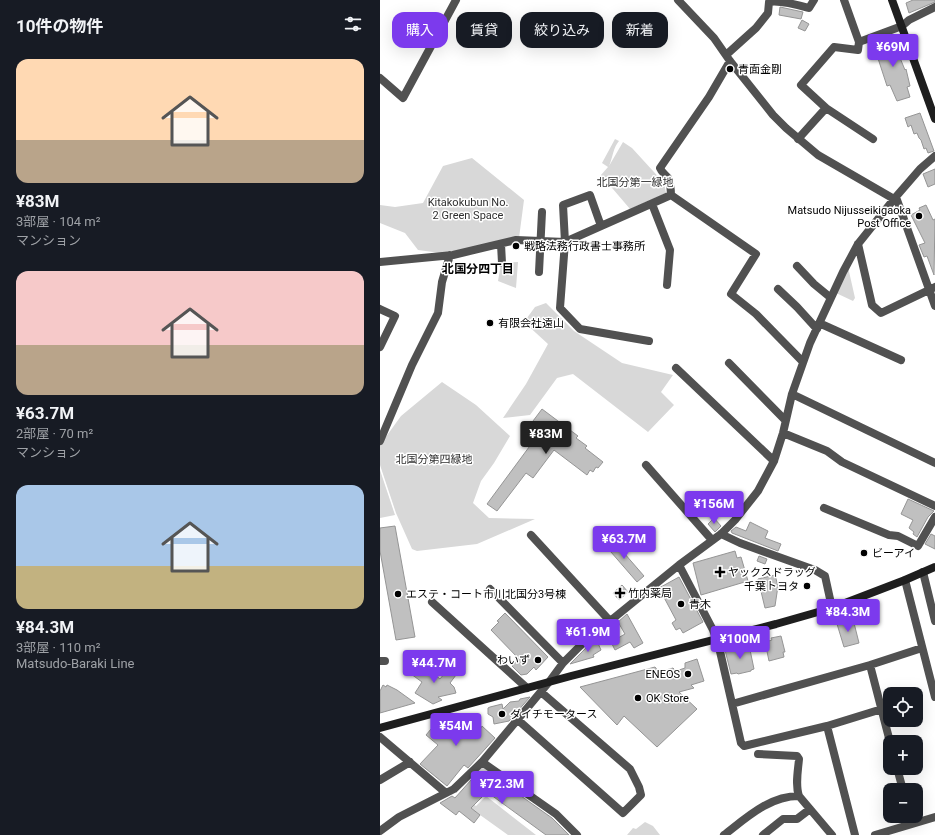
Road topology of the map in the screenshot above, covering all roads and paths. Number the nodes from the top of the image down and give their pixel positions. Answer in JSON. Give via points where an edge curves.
{"nodes":[{"id":1,"x":456,"y":0,"type":"edge"},
{"id":2,"x":678,"y":0,"type":"edge"},
{"id":3,"x":814,"y":0,"type":"edge"},
{"id":4,"x":844,"y":0,"type":"edge"},
{"id":5,"x":892,"y":0,"type":"edge"},
{"id":6,"x":935,"y":7,"type":"edge"},
{"id":7,"x":902,"y":26,"type":"junction"},
{"id":8,"x":859,"y":42,"type":"junction"},
{"id":9,"x":728,"y":58,"type":"junction"},
{"id":10,"x":380,"y":78,"type":"edge"},
{"id":11,"x":826,"y":108,"type":"junction"},
{"id":12,"x":935,"y":119,"type":"edge"},
{"id":13,"x":798,"y":139,"type":"junction"},
{"id":14,"x":872,"y":139,"type":"dead end"},
{"id":15,"x":935,"y":156,"type":"edge"},
{"id":16,"x":671,"y":195,"type":"junction"},
{"id":17,"x":895,"y":198,"type":"junction"},
{"id":18,"x":652,"y":204,"type":"junction"},
{"id":19,"x":542,"y":212,"type":"dead end"},
{"id":20,"x":601,"y":226,"type":"junction"},
{"id":21,"x":540,"y":241,"type":"junction"},
{"id":22,"x":565,"y":242,"type":"junction"},
{"id":23,"x":501,"y":244,"type":"junction"},
{"id":24,"x":858,"y":244,"type":"junction"},
{"id":25,"x":450,"y":256,"type":"junction"},
{"id":26,"x":380,"y":262,"type":"edge"},
{"id":27,"x":502,"y":263,"type":"dead end"},
{"id":28,"x":797,"y":266,"type":"dead end"},
{"id":29,"x":539,"y":272,"type":"dead end"},
{"id":30,"x":667,"y":285,"type":"dead end"},
{"id":31,"x":932,"y":288,"type":"edge"},
{"id":32,"x":778,"y":289,"type":"dead end"},
{"id":33,"x":831,"y":298,"type":"junction"},
{"id":34,"x":935,"y":306,"type":"edge"},
{"id":35,"x":380,"y":309,"type":"edge"},
{"id":36,"x":818,"y":326,"type":"junction"},
{"id":37,"x":649,"y":341,"type":"dead end"},
{"id":38,"x":380,"y":347,"type":"edge"},
{"id":39,"x":901,"y":360,"type":"dead end"},
{"id":40,"x":803,"y":362,"type":"junction"},
{"id":41,"x":729,"y":363,"type":"dead end"},
{"id":42,"x":676,"y":368,"type":"dead end"},
{"id":43,"x":792,"y":394,"type":"junction"},
{"id":44,"x":785,"y":420,"type":"junction"},
{"id":45,"x":783,"y":433,"type":"junction"},
{"id":46,"x":380,"y":441,"type":"edge"},
{"id":47,"x":774,"y":461,"type":"junction"},
{"id":48,"x":935,"y":463,"type":"edge"},
{"id":49,"x":646,"y":465,"type":"dead end"},
{"id":50,"x":935,"y":506,"type":"edge"},
{"id":51,"x":824,"y":508,"type":"dead end"},
{"id":52,"x":935,"y":517,"type":"edge"},
{"id":53,"x":721,"y":534,"type":"junction"},
{"id":54,"x":531,"y":535,"type":"dead end"},
{"id":55,"x":712,"y":540,"type":"junction"},
{"id":56,"x":679,"y":565,"type":"junction"},
{"id":57,"x":935,"y":567,"type":"edge"},
{"id":58,"x":923,"y":572,"type":"junction"},
{"id":59,"x":905,"y":580,"type":"junction"},
{"id":60,"x":490,"y":589,"type":"dead end"},
{"id":61,"x":432,"y":602,"type":"dead end"},
{"id":62,"x":832,"y":608,"type":"junction"},
{"id":63,"x":610,"y":621,"type":"junction"},
{"id":64,"x":935,"y":621,"type":"edge"},
{"id":65,"x":716,"y":640,"type":"junction"},
{"id":66,"x":922,"y":648,"type":"junction"},
{"id":67,"x":563,"y":663,"type":"junction"},
{"id":68,"x":870,"y":666,"type":"junction"},
{"id":69,"x":549,"y":682,"type":"junction"},
{"id":70,"x":527,"y":688,"type":"junction"},
{"id":71,"x":541,"y":692,"type":"junction"},
{"id":72,"x":935,"y":697,"type":"edge"},
{"id":73,"x":732,"y":704,"type":"junction"},
{"id":74,"x":882,"y":708,"type":"junction"},
{"id":75,"x":518,"y":720,"type":"junction"},
{"id":76,"x":827,"y":726,"type":"junction"},
{"id":77,"x":380,"y":728,"type":"edge"},
{"id":78,"x":888,"y":735,"type":"edge"},
{"id":79,"x":380,"y":737,"type":"edge"},
{"id":80,"x":758,"y":754,"type":"dead end"},
{"id":81,"x":410,"y":762,"type":"junction"},
{"id":82,"x":482,"y":762,"type":"junction"},
{"id":83,"x":380,"y":780,"type":"edge"},
{"id":84,"x":446,"y":793,"type":"junction"},
{"id":85,"x":798,"y":796,"type":"junction"},
{"id":86,"x":810,"y":809,"type":"junction"},
{"id":87,"x":935,"y":817,"type":"edge"},
{"id":88,"x":923,"y":818,"type":"edge"},
{"id":89,"x":903,"y":823,"type":"edge"},
{"id":90,"x":380,"y":831,"type":"edge"},
{"id":91,"x":577,"y":835,"type":"edge"},
{"id":92,"x":724,"y":835,"type":"edge"},
{"id":93,"x":763,"y":835,"type":"edge"},
{"id":94,"x":832,"y":835,"type":"edge"},
{"id":95,"x":854,"y":835,"type":"edge"},
{"id":96,"x":875,"y":835,"type":"edge"}],
"edges":[{"from":1,"to":10,"type":"street","via":[[403,98]]},
{"from":2,"to":9,"type":"street","via":[[714,38]]},
{"from":3,"to":9,"type":"street","via":[[809,8],[784,1],[769,2],[768,13]]},
{"from":4,"to":8,"type":"street"},
{"from":5,"to":7,"type":"main road"},
{"from":6,"to":7,"type":"street"},
{"from":7,"to":8,"type":"street"},
{"from":7,"to":12,"type":"main road"},
{"from":8,"to":11,"type":"street","via":[[858,50],[834,47],[801,85]]},
{"from":9,"to":13,"type":"street","via":[[773,116]]},
{"from":9,"to":16,"type":"street","via":[[709,97],[660,168],[661,173],[668,178]]},
{"from":11,"to":13,"type":"street"},
{"from":11,"to":14,"type":"street"},
{"from":13,"to":17,"type":"street","via":[[818,155]]},
{"from":15,"to":17,"type":"street"},
{"from":16,"to":18,"type":"street"},
{"from":16,"to":40,"type":"street","via":[[756,254],[731,294],[756,314]]},
{"from":17,"to":24,"type":"street"},
{"from":17,"to":31,"type":"street"},
{"from":18,"to":20,"type":"street"},
{"from":18,"to":30,"type":"street","via":[[670,250]]},
{"from":19,"to":21,"type":"street"},
{"from":20,"to":22,"type":"street"},
{"from":20,"to":22,"type":"street","via":[[590,195],[563,205]]},
{"from":21,"to":22,"type":"street"},
{"from":21,"to":23,"type":"street","via":[[516,240]]},
{"from":21,"to":29,"type":"street"},
{"from":22,"to":37,"type":"street","via":[[560,308],[580,329]]},
{"from":23,"to":25,"type":"street"},
{"from":23,"to":27,"type":"street"},
{"from":24,"to":31,"type":"street","via":[[872,306],[881,313]]},
{"from":24,"to":33,"type":"street"},
{"from":25,"to":26,"type":"street"},
{"from":25,"to":46,"type":"street","via":[[442,282],[438,313],[412,365]]},
{"from":28,"to":33,"type":"street"},
{"from":31,"to":34,"type":"street"},
{"from":32,"to":36,"type":"street"},
{"from":33,"to":36,"type":"street"},
{"from":35,"to":38,"type":"street","via":[[395,316]]},
{"from":36,"to":39,"type":"street"},
{"from":36,"to":40,"type":"street"},
{"from":40,"to":43,"type":"street"},
{"from":41,"to":44,"type":"street"},
{"from":42,"to":47,"type":"street"},
{"from":43,"to":44,"type":"street"},
{"from":43,"to":48,"type":"street"},
{"from":44,"to":45,"type":"street"},
{"from":45,"to":47,"type":"street"},
{"from":45,"to":50,"type":"street","via":[[827,451],[842,462]]},
{"from":47,"to":53,"type":"street","via":[[758,491]]},
{"from":49,"to":55,"type":"street"},
{"from":51,"to":52,"type":"street","via":[[918,546]]},
{"from":53,"to":55,"type":"street"},
{"from":53,"to":62,"type":"street","via":[[740,544],[815,570],[825,576]]},
{"from":54,"to":63,"type":"street"},
{"from":55,"to":56,"type":"street"},
{"from":56,"to":63,"type":"street"},
{"from":56,"to":65,"type":"street"},
{"from":57,"to":58,"type":"main road"},
{"from":58,"to":59,"type":"main road"},
{"from":58,"to":64,"type":"street"},
{"from":59,"to":62,"type":"main road"},
{"from":59,"to":66,"type":"street"},
{"from":60,"to":67,"type":"street"},
{"from":61,"to":70,"type":"street"},
{"from":62,"to":65,"type":"main road"},
{"from":63,"to":67,"type":"street"},
{"from":65,"to":69,"type":"main road"},
{"from":65,"to":73,"type":"street"},
{"from":66,"to":68,"type":"street"},
{"from":66,"to":72,"type":"street"},
{"from":67,"to":69,"type":"street"},
{"from":68,"to":73,"type":"street"},
{"from":68,"to":74,"type":"street"},
{"from":69,"to":70,"type":"main road"},
{"from":69,"to":71,"type":"street"},
{"from":70,"to":77,"type":"main road"},
{"from":71,"to":75,"type":"street"},
{"from":71,"to":75,"type":"street","via":[[630,769],[641,795],[623,812]]},
{"from":73,"to":76,"type":"street","via":[[741,743],[744,746]]},
{"from":74,"to":76,"type":"street"},
{"from":74,"to":78,"type":"street"},
{"from":75,"to":82,"type":"street"},
{"from":76,"to":95,"type":"street"},
{"from":79,"to":81,"type":"street"},
{"from":80,"to":85,"type":"street","via":[[797,756]]},
{"from":81,"to":83,"type":"street"},
{"from":81,"to":84,"type":"street"},
{"from":82,"to":84,"type":"street","via":[[454,789]]},
{"from":82,"to":91,"type":"street","via":[[556,814]]},
{"from":84,"to":90,"type":"street","via":[[399,817]]},
{"from":85,"to":86,"type":"street"},
{"from":85,"to":92,"type":"street","via":[[769,802]]},
{"from":86,"to":93,"type":"street","via":[[797,819],[783,819]]},
{"from":86,"to":94,"type":"street"},
{"from":87,"to":88,"type":"street"},
{"from":89,"to":96,"type":"street"}]}
